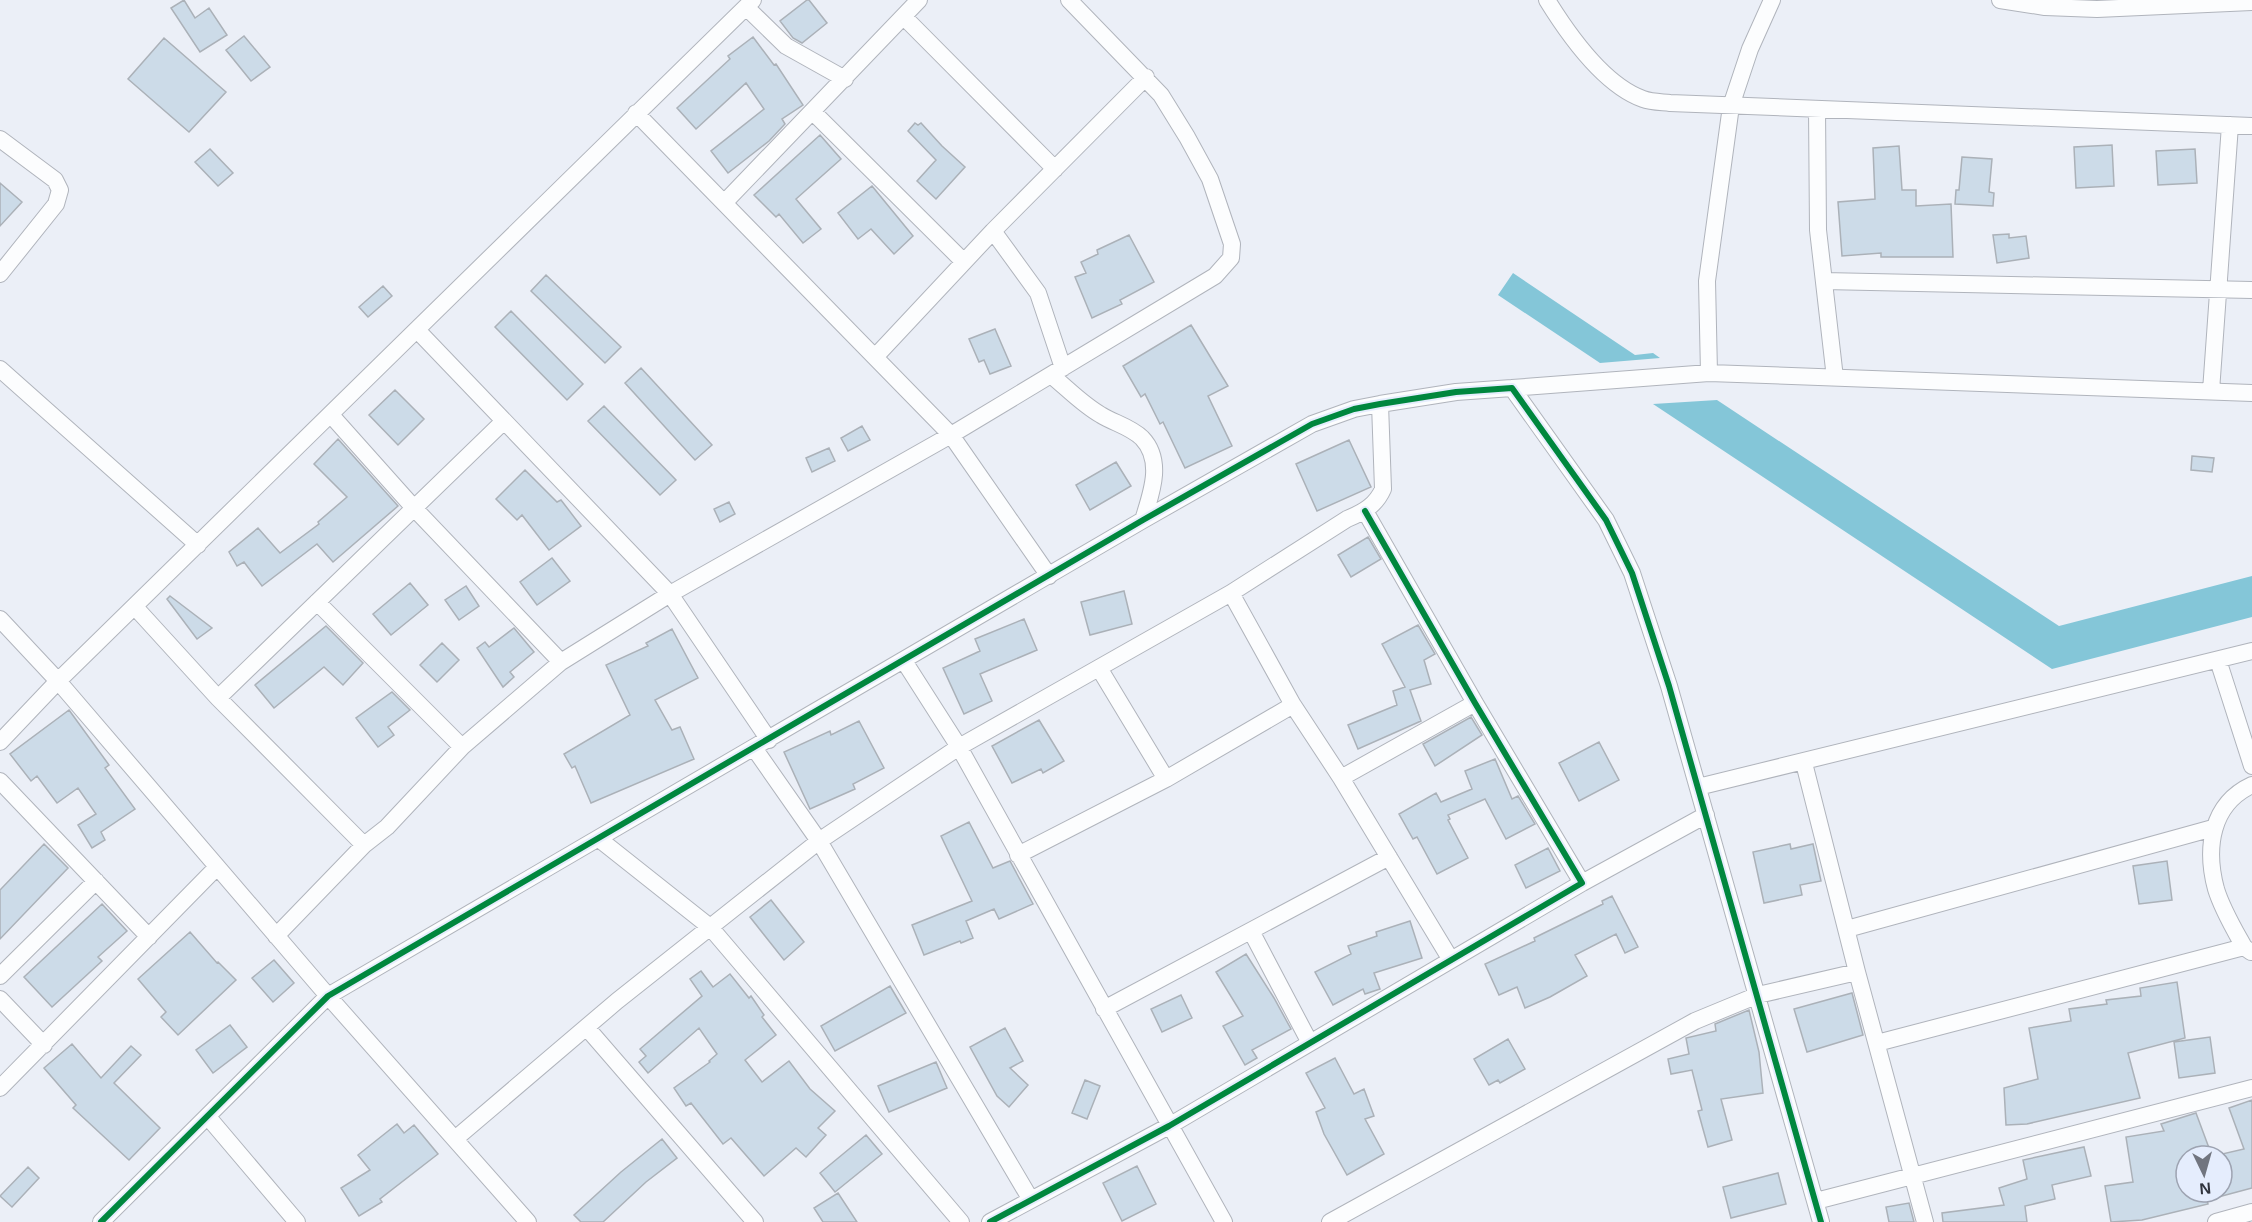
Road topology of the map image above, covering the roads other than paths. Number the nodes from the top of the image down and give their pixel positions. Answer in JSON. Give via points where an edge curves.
{"nodes":[{"id":1,"x":919,"y":0,"type":"edge"},
{"id":2,"x":1069,"y":0,"type":"edge"},
{"id":3,"x":1772,"y":0,"type":"edge"},
{"id":4,"x":2000,"y":0,"type":"edge"},
{"id":5,"x":1552,"y":2,"type":"edge"},
{"id":6,"x":2252,"y":2,"type":"edge"},
{"id":7,"x":749,"y":3,"type":"edge"},
{"id":8,"x":904,"y":17,"type":"junction"},
{"id":9,"x":1146,"y":77,"type":"junction"},
{"id":10,"x":845,"y":79,"type":"junction"},
{"id":11,"x":1731,"y":106,"type":"junction"},
{"id":12,"x":1817,"y":109,"type":"junction"},
{"id":13,"x":636,"y":112,"type":"junction"},
{"id":14,"x":813,"y":112,"type":"junction"},
{"id":15,"x":2230,"y":125,"type":"junction"},
{"id":16,"x":2252,"y":126,"type":"edge"},
{"id":17,"x":0,"y":139,"type":"edge"},
{"id":18,"x":1055,"y":170,"type":"junction"},
{"id":19,"x":724,"y":203,"type":"junction"},
{"id":20,"x":993,"y":231,"type":"junction"},
{"id":21,"x":964,"y":262,"type":"junction"},
{"id":22,"x":0,"y":273,"type":"edge"},
{"id":23,"x":1824,"y":281,"type":"junction"},
{"id":24,"x":2218,"y":288,"type":"junction"},
{"id":25,"x":2252,"y":290,"type":"edge"},
{"id":26,"x":418,"y":331,"type":"junction"},
{"id":27,"x":875,"y":357,"type":"junction"},
{"id":28,"x":0,"y":369,"type":"edge"},
{"id":29,"x":1057,"y":371,"type":"junction"},
{"id":30,"x":1709,"y":373,"type":"junction"},
{"id":31,"x":1835,"y":378,"type":"junction"},
{"id":32,"x":1512,"y":387,"type":"junction"},
{"id":33,"x":2211,"y":391,"type":"junction"},
{"id":34,"x":2252,"y":393,"type":"edge"},
{"id":35,"x":1380,"y":404,"type":"junction"},
{"id":36,"x":331,"y":415,"type":"junction"},
{"id":37,"x":504,"y":421,"type":"junction"},
{"id":38,"x":951,"y":435,"type":"junction"},
{"id":39,"x":414,"y":508,"type":"junction"},
{"id":40,"x":1365,"y":511,"type":"junction"},
{"id":41,"x":1143,"y":520,"type":"junction"},
{"id":42,"x":198,"y":545,"type":"junction"},
{"id":43,"x":1050,"y":576,"type":"junction"},
{"id":44,"x":1231,"y":593,"type":"junction"},
{"id":45,"x":670,"y":594,"type":"junction"},
{"id":46,"x":317,"y":602,"type":"junction"},
{"id":47,"x":135,"y":607,"type":"junction"},
{"id":48,"x":0,"y":619,"type":"edge"},
{"id":49,"x":2252,"y":651,"type":"edge"},
{"id":50,"x":2218,"y":660,"type":"junction"},
{"id":51,"x":904,"y":661,"type":"junction"},
{"id":52,"x":561,"y":662,"type":"junction"},
{"id":53,"x":1099,"y":668,"type":"junction"},
{"id":54,"x":58,"y":681,"type":"junction"},
{"id":55,"x":218,"y":698,"type":"junction"},
{"id":56,"x":1475,"y":703,"type":"junction"},
{"id":57,"x":1293,"y":705,"type":"junction"},
{"id":58,"x":0,"y":742,"type":"edge"},
{"id":59,"x":762,"y":744,"type":"junction"},
{"id":60,"x":462,"y":747,"type":"junction"},
{"id":61,"x":959,"y":747,"type":"junction"},
{"id":62,"x":1804,"y":763,"type":"junction"},
{"id":63,"x":2252,"y":766,"type":"edge"},
{"id":64,"x":1341,"y":778,"type":"junction"},
{"id":65,"x":1166,"y":779,"type":"junction"},
{"id":66,"x":0,"y":781,"type":"edge"},
{"id":67,"x":2252,"y":785,"type":"edge"},
{"id":68,"x":1698,"y":787,"type":"junction"},
{"id":69,"x":1706,"y":815,"type":"junction"},
{"id":70,"x":2213,"y":828,"type":"junction"},
{"id":71,"x":598,"y":839,"type":"junction"},
{"id":72,"x":819,"y":842,"type":"junction"},
{"id":73,"x":364,"y":845,"type":"junction"},
{"id":74,"x":1018,"y":855,"type":"junction"},
{"id":75,"x":1389,"y":857,"type":"junction"},
{"id":76,"x":217,"y":867,"type":"junction"},
{"id":77,"x":96,"y":881,"type":"junction"},
{"id":78,"x":1582,"y":883,"type":"junction"},
{"id":79,"x":710,"y":927,"type":"junction"},
{"id":80,"x":1847,"y":929,"type":"junction"},
{"id":81,"x":1251,"y":931,"type":"junction"},
{"id":82,"x":276,"y":936,"type":"junction"},
{"id":83,"x":149,"y":937,"type":"junction"},
{"id":84,"x":2248,"y":950,"type":"edge"},
{"id":85,"x":1451,"y":960,"type":"junction"},
{"id":86,"x":1857,"y":972,"type":"junction"},
{"id":87,"x":0,"y":976,"type":"edge"},
{"id":88,"x":1758,"y":995,"type":"junction"},
{"id":89,"x":328,"y":996,"type":"junction"},
{"id":90,"x":0,"y":999,"type":"edge"},
{"id":91,"x":1104,"y":1009,"type":"junction"},
{"id":92,"x":587,"y":1028,"type":"junction"},
{"id":93,"x":1310,"y":1043,"type":"junction"},
{"id":94,"x":1876,"y":1043,"type":"junction"},
{"id":95,"x":44,"y":1045,"type":"junction"},
{"id":96,"x":0,"y":1088,"type":"edge"},
{"id":97,"x":2252,"y":1088,"type":"edge"},
{"id":98,"x":208,"y":1116,"type":"junction"},
{"id":99,"x":1169,"y":1126,"type":"junction"},
{"id":100,"x":455,"y":1139,"type":"junction"},
{"id":101,"x":1912,"y":1175,"type":"junction"},
{"id":102,"x":1030,"y":1200,"type":"junction"},
{"id":103,"x":1816,"y":1201,"type":"junction"},
{"id":104,"x":2252,"y":1212,"type":"edge"},
{"id":105,"x":101,"y":1222,"type":"edge"},
{"id":106,"x":297,"y":1222,"type":"edge"},
{"id":107,"x":528,"y":1222,"type":"edge"},
{"id":108,"x":755,"y":1222,"type":"edge"},
{"id":109,"x":961,"y":1222,"type":"edge"},
{"id":110,"x":990,"y":1222,"type":"edge"},
{"id":111,"x":1224,"y":1222,"type":"edge"},
{"id":112,"x":1330,"y":1222,"type":"edge"},
{"id":113,"x":1821,"y":1222,"type":"edge"},
{"id":114,"x":1925,"y":1222,"type":"edge"},
{"id":115,"x":2216,"y":1222,"type":"edge"}],
"edges":[{"from":1,"to":8,"type":"street"},
{"from":2,"to":9,"type":"street"},
{"from":3,"to":11,"type":"street"},
{"from":4,"to":6,"type":"street","via":[[2097,9]]},
{"from":5,"to":11,"type":"street","via":[[1589,58],[1623,89],[1644,100]]},
{"from":7,"to":10,"type":"street","via":[[786,46]]},
{"from":7,"to":13,"type":"street"},
{"from":8,"to":10,"type":"street"},
{"from":8,"to":18,"type":"street"},
{"from":9,"to":18,"type":"street"},
{"from":9,"to":29,"type":"street","via":[[1166,103],[1209,179],[1232,244],[1231,258],[1215,276]]},
{"from":10,"to":14,"type":"street"},
{"from":11,"to":12,"type":"street"},
{"from":11,"to":30,"type":"street","via":[[1707,281]]},
{"from":12,"to":15,"type":"street"},
{"from":12,"to":23,"type":"street","via":[[1818,230]]},
{"from":13,"to":19,"type":"street"},
{"from":13,"to":26,"type":"street"},
{"from":14,"to":19,"type":"street"},
{"from":14,"to":21,"type":"street"},
{"from":15,"to":16,"type":"street"},
{"from":15,"to":24,"type":"street"},
{"from":17,"to":22,"type":"street","via":[[55,180],[60,190],[56,204]]},
{"from":18,"to":20,"type":"street"},
{"from":19,"to":27,"type":"street"},
{"from":20,"to":21,"type":"street"},
{"from":20,"to":29,"type":"street","via":[[1038,293]]},
{"from":21,"to":27,"type":"street"},
{"from":23,"to":24,"type":"street"},
{"from":23,"to":31,"type":"street"},
{"from":24,"to":25,"type":"street"},
{"from":24,"to":33,"type":"street"},
{"from":26,"to":36,"type":"street"},
{"from":26,"to":37,"type":"street"},
{"from":27,"to":38,"type":"street"},
{"from":28,"to":42,"type":"street"},
{"from":29,"to":38,"type":"street"},
{"from":29,"to":41,"type":"street","via":[[1081,401],[1141,437],[1147,445],[1155,467],[1153,490]]},
{"from":30,"to":31,"type":"street"},
{"from":30,"to":32,"type":"street"},
{"from":31,"to":33,"type":"street"},
{"from":32,"to":35,"type":"street"},
{"from":32,"to":68,"type":"street","via":[[1606,520],[1632,573]]},
{"from":33,"to":34,"type":"street"},
{"from":35,"to":40,"type":"street","via":[[1383,489],[1378,500]]},
{"from":35,"to":41,"type":"street","via":[[1312,424]]},
{"from":36,"to":39,"type":"street"},
{"from":36,"to":42,"type":"street"},
{"from":37,"to":39,"type":"street"},
{"from":37,"to":45,"type":"street"},
{"from":38,"to":43,"type":"street"},
{"from":38,"to":45,"type":"street"},
{"from":39,"to":46,"type":"street"},
{"from":39,"to":52,"type":"street"},
{"from":40,"to":44,"type":"street"},
{"from":40,"to":56,"type":"street"},
{"from":41,"to":43,"type":"street"},
{"from":42,"to":47,"type":"street"},
{"from":43,"to":51,"type":"street"},
{"from":44,"to":53,"type":"street"},
{"from":44,"to":57,"type":"street"},
{"from":45,"to":52,"type":"street"},
{"from":45,"to":59,"type":"street"},
{"from":46,"to":55,"type":"street"},
{"from":46,"to":60,"type":"street"},
{"from":47,"to":54,"type":"street"},
{"from":47,"to":55,"type":"street"},
{"from":48,"to":54,"type":"street"},
{"from":49,"to":50,"type":"street"},
{"from":50,"to":62,"type":"street"},
{"from":50,"to":63,"type":"street"},
{"from":51,"to":59,"type":"street"},
{"from":51,"to":61,"type":"street"},
{"from":52,"to":60,"type":"street"},
{"from":53,"to":61,"type":"street"},
{"from":53,"to":65,"type":"street"},
{"from":54,"to":58,"type":"street"},
{"from":54,"to":76,"type":"street"},
{"from":55,"to":73,"type":"street"},
{"from":56,"to":64,"type":"street"},
{"from":56,"to":78,"type":"street"},
{"from":57,"to":64,"type":"street"},
{"from":57,"to":65,"type":"street"},
{"from":59,"to":71,"type":"street"},
{"from":59,"to":72,"type":"street"},
{"from":60,"to":73,"type":"street","via":[[387,827]]},
{"from":61,"to":72,"type":"street"},
{"from":61,"to":74,"type":"street"},
{"from":62,"to":68,"type":"street"},
{"from":62,"to":80,"type":"street"},
{"from":64,"to":75,"type":"street"},
{"from":65,"to":74,"type":"street"},
{"from":66,"to":77,"type":"street"},
{"from":67,"to":70,"type":"street","via":[[2224,806]]},
{"from":68,"to":69,"type":"street"},
{"from":69,"to":78,"type":"street"},
{"from":69,"to":88,"type":"street"},
{"from":70,"to":80,"type":"street"},
{"from":70,"to":84,"type":"street","via":[[2216,889]]},
{"from":71,"to":79,"type":"street"},
{"from":71,"to":89,"type":"street"},
{"from":72,"to":79,"type":"street"},
{"from":72,"to":102,"type":"street"},
{"from":73,"to":82,"type":"street"},
{"from":74,"to":91,"type":"street"},
{"from":75,"to":81,"type":"street"},
{"from":75,"to":85,"type":"street"},
{"from":76,"to":82,"type":"street"},
{"from":76,"to":83,"type":"street"},
{"from":77,"to":83,"type":"street"},
{"from":77,"to":87,"type":"street"},
{"from":78,"to":85,"type":"street"},
{"from":79,"to":92,"type":"street"},
{"from":79,"to":109,"type":"street"},
{"from":80,"to":86,"type":"street"},
{"from":81,"to":91,"type":"street"},
{"from":81,"to":93,"type":"street"},
{"from":82,"to":89,"type":"street"},
{"from":83,"to":95,"type":"street"},
{"from":84,"to":94,"type":"street"},
{"from":85,"to":93,"type":"street"},
{"from":86,"to":88,"type":"street"},
{"from":86,"to":94,"type":"street"},
{"from":88,"to":103,"type":"street"},
{"from":88,"to":112,"type":"street","via":[[1695,1021]]},
{"from":89,"to":98,"type":"street"},
{"from":89,"to":100,"type":"street"},
{"from":90,"to":95,"type":"street"},
{"from":91,"to":99,"type":"street"},
{"from":92,"to":100,"type":"street"},
{"from":92,"to":108,"type":"street"},
{"from":93,"to":99,"type":"street"},
{"from":94,"to":101,"type":"street"},
{"from":95,"to":96,"type":"street"},
{"from":97,"to":101,"type":"street"},
{"from":98,"to":105,"type":"street"},
{"from":98,"to":106,"type":"street"},
{"from":99,"to":102,"type":"street"},
{"from":99,"to":111,"type":"street"},
{"from":100,"to":107,"type":"street"},
{"from":101,"to":103,"type":"street"},
{"from":101,"to":114,"type":"street"},
{"from":102,"to":110,"type":"street"},
{"from":103,"to":113,"type":"street"},
{"from":104,"to":115,"type":"street"}]}
